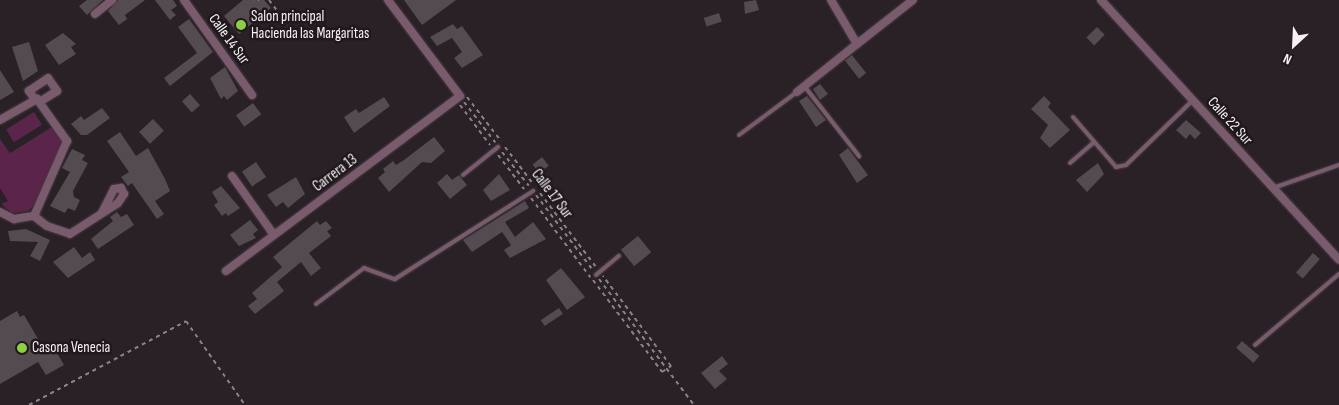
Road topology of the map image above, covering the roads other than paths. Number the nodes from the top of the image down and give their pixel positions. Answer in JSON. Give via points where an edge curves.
{"nodes":[{"id":1,"x":112,"y":0,"type":"edge"},
{"id":2,"x":184,"y":0,"type":"edge"},
{"id":3,"x":388,"y":0,"type":"edge"},
{"id":4,"x":831,"y":0,"type":"edge"},
{"id":5,"x":913,"y":0,"type":"edge"},
{"id":6,"x":1101,"y":0,"type":"edge"},
{"id":7,"x":95,"y":14,"type":"dead end"},
{"id":8,"x":857,"y":44,"type":"junction"},
{"id":9,"x":804,"y":86,"type":"junction"},
{"id":10,"x":797,"y":92,"type":"joint"},
{"id":11,"x":252,"y":95,"type":"dead end"},
{"id":12,"x":1193,"y":100,"type":"junction"},
{"id":13,"x":1073,"y":117,"type":"dead end"},
{"id":14,"x":0,"y":120,"type":"edge"},
{"id":15,"x":739,"y":135,"type":"dead end"},
{"id":16,"x":1094,"y":142,"type":"junction"},
{"id":17,"x":496,"y":149,"type":"road end"},
{"id":18,"x":859,"y":156,"type":"dead end"},
{"id":19,"x":1070,"y":163,"type":"dead end"},
{"id":20,"x":1339,"y":165,"type":"edge"},
{"id":21,"x":463,"y":175,"type":"dead end"},
{"id":22,"x":232,"y":176,"type":"dead end"},
{"id":23,"x":1273,"y":188,"type":"junction"},
{"id":24,"x":533,"y":191,"type":"road end"},
{"id":25,"x":0,"y":212,"type":"edge"},
{"id":26,"x":102,"y":213,"type":"dead end"},
{"id":27,"x":34,"y":216,"type":"junction"},
{"id":28,"x":274,"y":235,"type":"junction"},
{"id":29,"x":619,"y":256,"type":"dead end"},
{"id":30,"x":1339,"y":260,"type":"edge"},
{"id":31,"x":226,"y":271,"type":"dead end"},
{"id":32,"x":598,"y":273,"type":"road end"},
{"id":33,"x":1339,"y":274,"type":"edge"},
{"id":34,"x":316,"y":304,"type":"dead end"},
{"id":35,"x":1255,"y":345,"type":"dead end"}],
"edges":[{"from":1,"to":7,"type":"street"},
{"from":2,"to":11,"type":"street","name":"Calle 14 Sur"},
{"from":3,"to":28,"type":"street","name":"Carrera 13","via":[[460,96]]},
{"from":4,"to":8,"type":"street"},
{"from":5,"to":8,"type":"street"},
{"from":6,"to":12,"type":"street","name":"Calle 22 Sur"},
{"from":8,"to":9,"type":"street"},
{"from":9,"to":10,"type":"street"},
{"from":9,"to":18,"type":"lane"},
{"from":10,"to":15,"type":"lane"},
{"from":12,"to":16,"type":"lane","via":[[1126,165],[1116,166]]},
{"from":12,"to":23,"type":"street","name":"Calle 22 Sur"},
{"from":13,"to":16,"type":"lane"},
{"from":14,"to":27,"type":"street","via":[[37,100],[67,140]]},
{"from":16,"to":19,"type":"lane"},
{"from":17,"to":21,"type":"lane"},
{"from":20,"to":23,"type":"lane"},
{"from":22,"to":28,"type":"street"},
{"from":23,"to":30,"type":"street","name":"Calle 22 Sur"},
{"from":24,"to":34,"type":"lane","via":[[395,279],[364,268]]},
{"from":25,"to":27,"type":"street","via":[[14,219]]},
{"from":26,"to":27,"type":"street","via":[[70,234],[53,229]]},
{"from":28,"to":31,"type":"street","name":"Carrera 13"},
{"from":29,"to":32,"type":"lane"},
{"from":33,"to":35,"type":"lane"}]}
